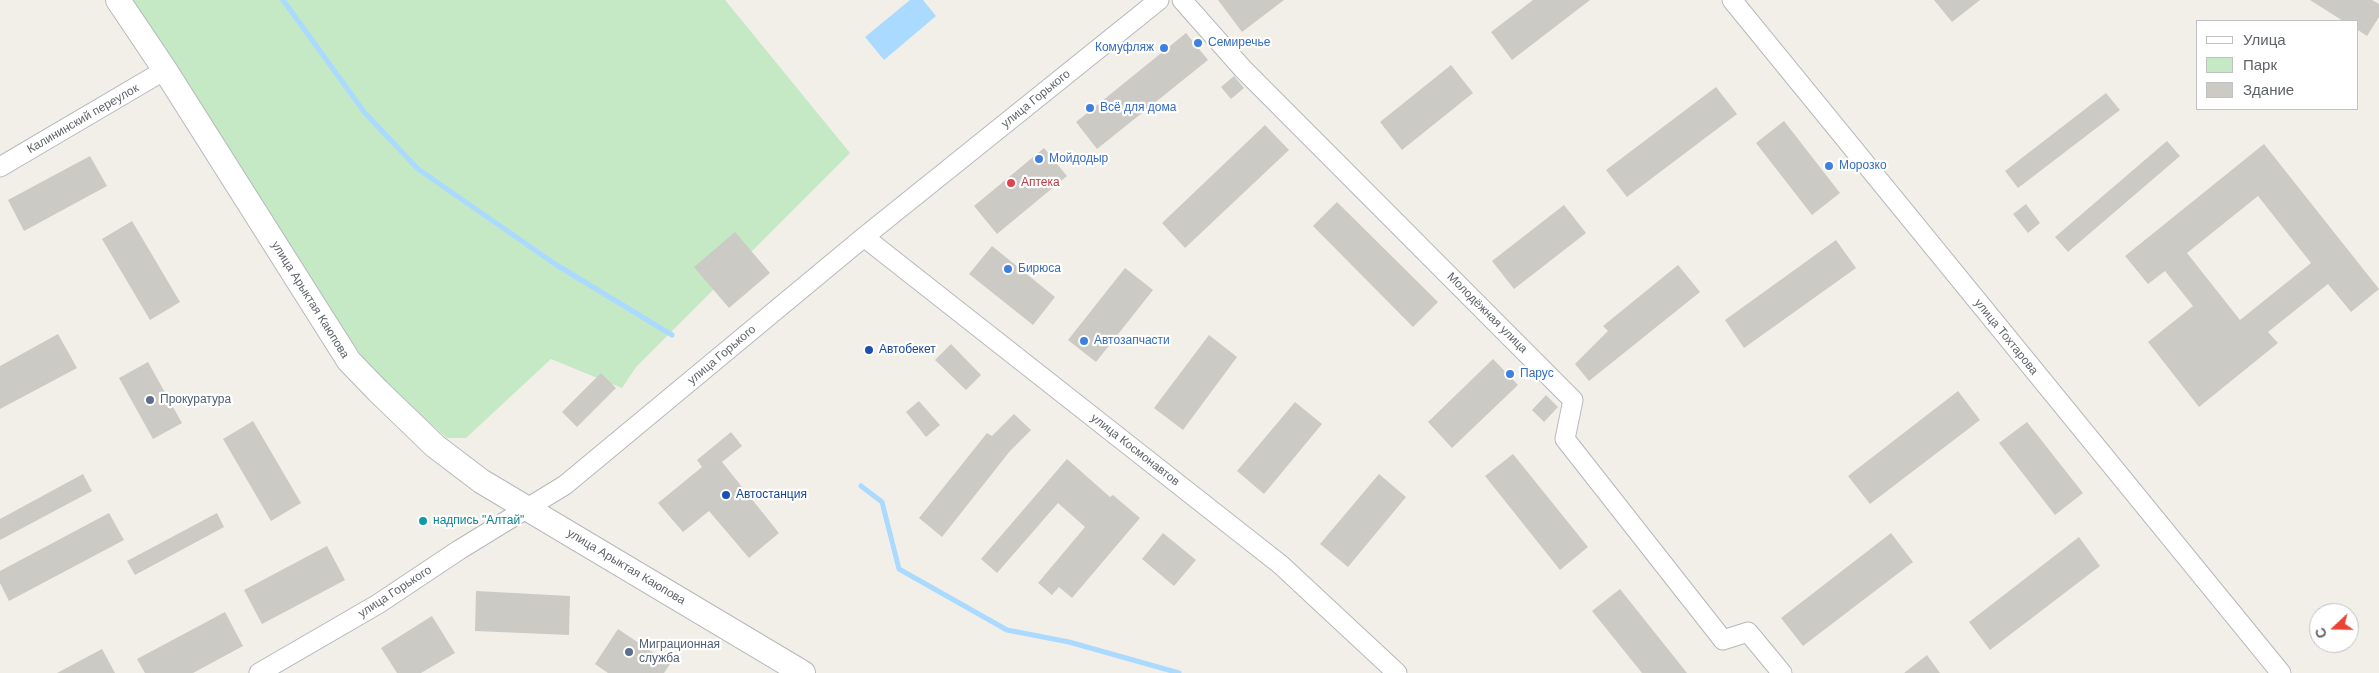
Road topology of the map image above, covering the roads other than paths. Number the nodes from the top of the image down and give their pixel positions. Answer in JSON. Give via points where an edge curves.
{"nodes":[{"id":1,"x":118,"y":0,"type":"edge"},
{"id":2,"x":1159,"y":0,"type":"edge"},
{"id":3,"x":1182,"y":0,"type":"edge"},
{"id":4,"x":1732,"y":0,"type":"edge"},
{"id":5,"x":165,"y":70,"type":"junction"},
{"id":6,"x":0,"y":167,"type":"edge"},
{"id":7,"x":864,"y":237,"type":"junction"},
{"id":8,"x":528,"y":510,"type":"junction"},
{"id":9,"x":259,"y":673,"type":"edge"},
{"id":10,"x":803,"y":673,"type":"edge"},
{"id":11,"x":1397,"y":673,"type":"edge"},
{"id":12,"x":1782,"y":673,"type":"edge"},
{"id":13,"x":2281,"y":673,"type":"edge"}],
"edges":[{"from":1,"to":5,"type":"street","name":"улица Арыктая Каюпова"},
{"from":2,"to":7,"type":"street","name":"улица Горького"},
{"from":3,"to":12,"type":"street","name":"Молодёжная улица","via":[[1243,69],[1573,400],[1565,439],[1723,640],[1748,632]]},
{"from":4,"to":13,"type":"street","name":"улица Тохтарова"},
{"from":5,"to":6,"type":"street","name":"Калининский переулок"},
{"from":5,"to":8,"type":"street","name":"улица Арыктая Каюпова","via":[[349,361],[435,446],[481,481]]},
{"from":7,"to":8,"type":"street","name":"улица Горького","via":[[565,485]]},
{"from":7,"to":11,"type":"street","name":"улица Космонавтов","via":[[1281,565]]},
{"from":8,"to":9,"type":"street","name":"улица Горького","via":[[459,550],[378,604]]},
{"from":8,"to":10,"type":"street","name":"улица Арыктая Каюпова"}]}
